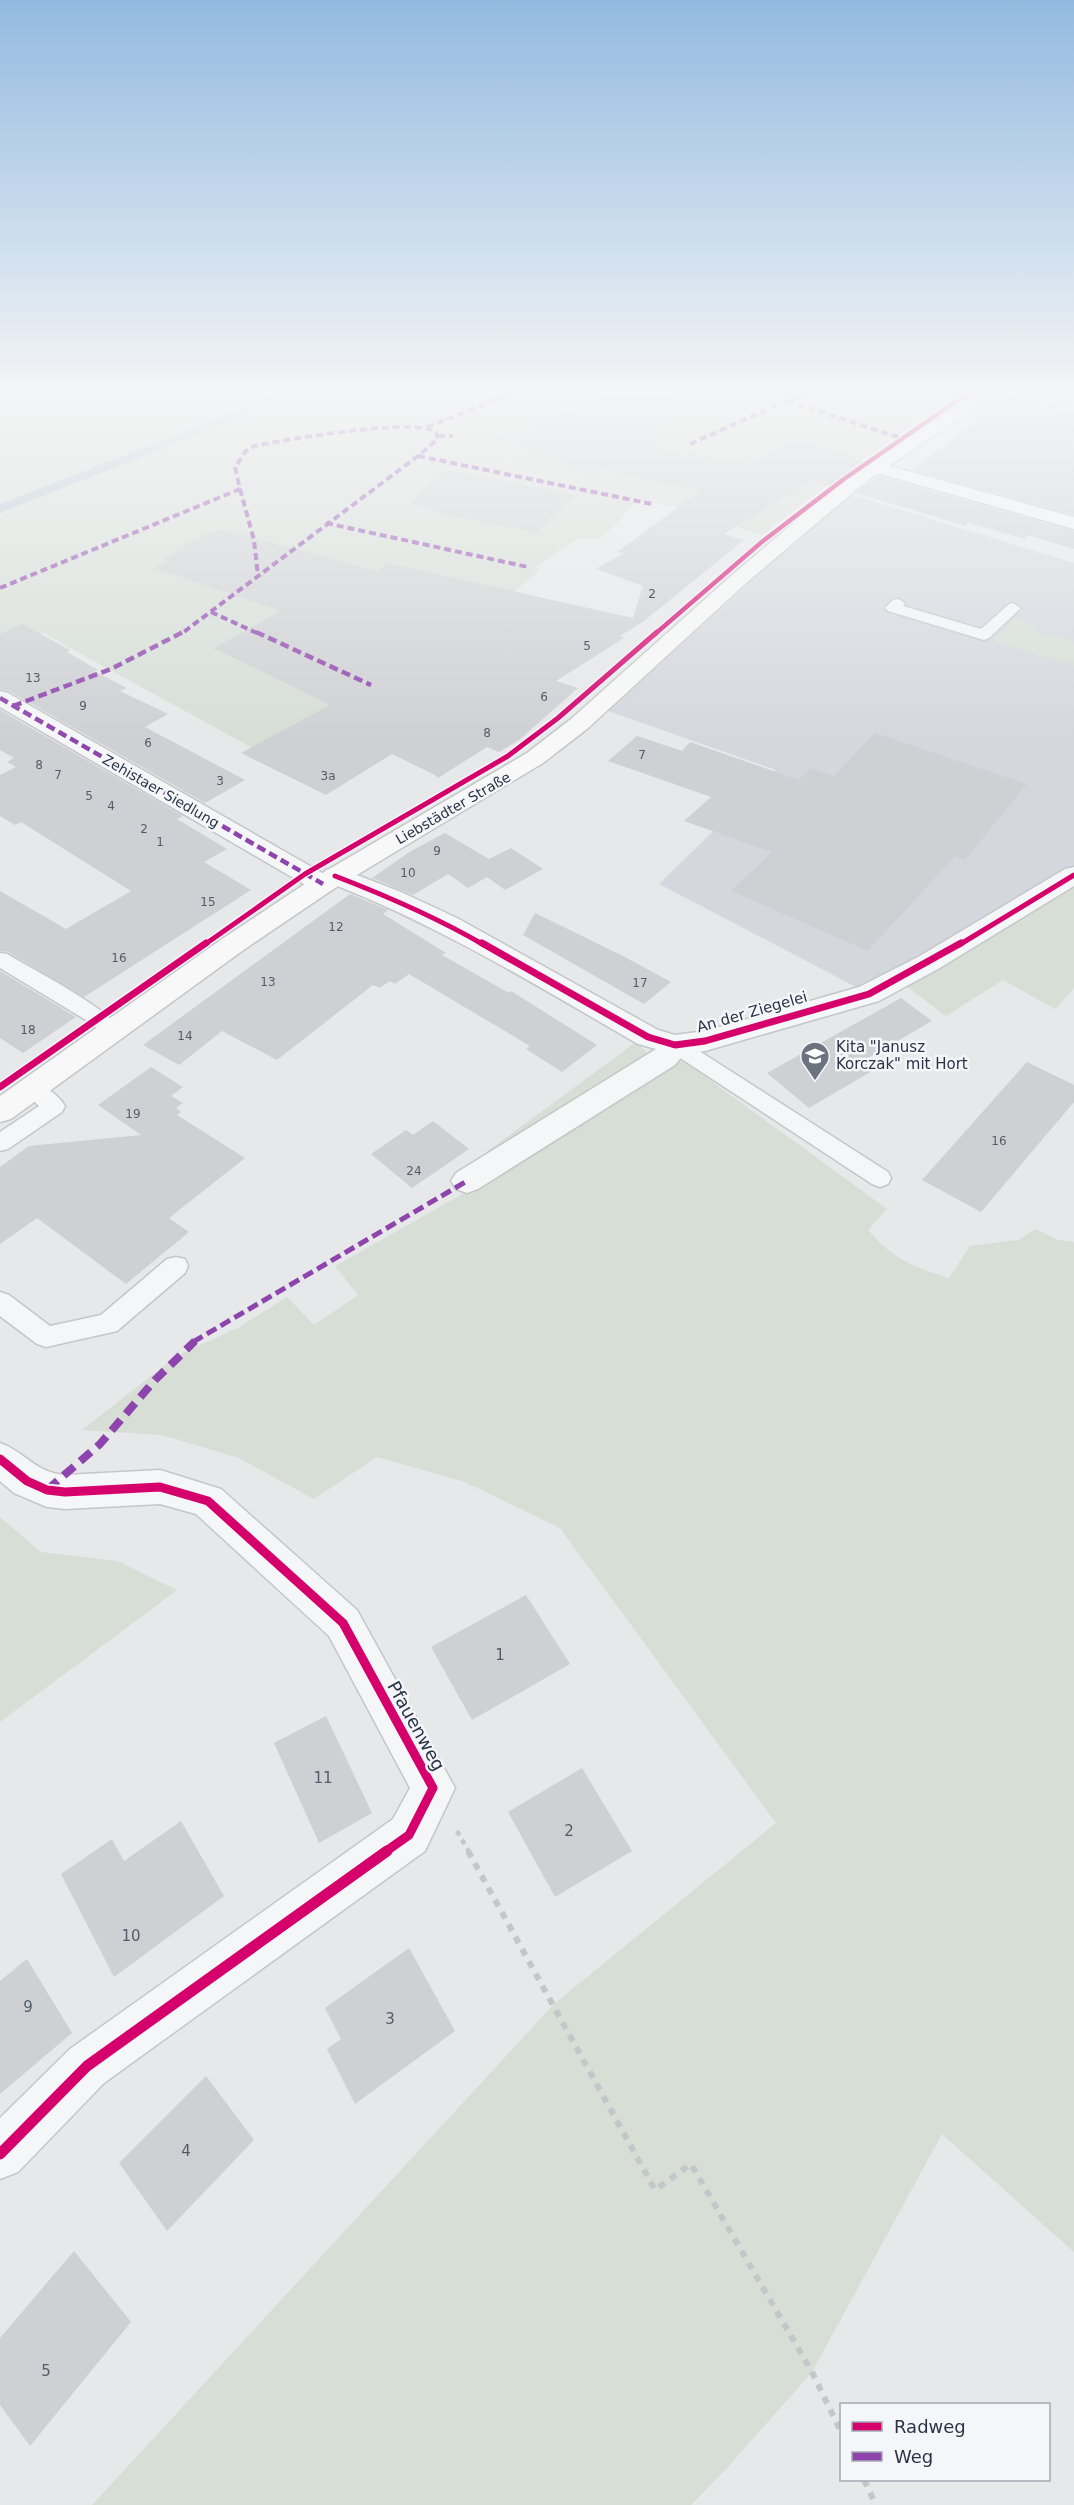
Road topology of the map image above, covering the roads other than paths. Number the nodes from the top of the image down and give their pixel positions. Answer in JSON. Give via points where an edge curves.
{"nodes":[{"id":1,"x":824,"y":508,"type":"edge"},
{"id":2,"x":1021,"y":508,"type":"edge"},
{"id":3,"x":1074,"y":523,"type":"edge"},
{"id":4,"x":898,"y":603,"type":"dead end"},
{"id":5,"x":1013,"y":608,"type":"dead end"},
{"id":6,"x":0,"y":698,"type":"edge"},
{"id":7,"x":1074,"y":875,"type":"edge"},
{"id":8,"x":329,"y":880,"type":"junction"},
{"id":9,"x":0,"y":959,"type":"edge"},
{"id":10,"x":112,"y":1031,"type":"junction"},
{"id":11,"x":675,"y":1045,"type":"junction"},
{"id":12,"x":31,"y":1088,"type":"junction"},
{"id":13,"x":0,"y":1111,"type":"edge"},
{"id":14,"x":0,"y":1143,"type":"edge"},
{"id":15,"x":880,"y":1178,"type":"dead end"},
{"id":16,"x":467,"y":1181,"type":"dead end"},
{"id":17,"x":176,"y":1266,"type":"dead end"},
{"id":18,"x":0,"y":1302,"type":"edge"},
{"id":19,"x":0,"y":1459,"type":"edge"},
{"id":20,"x":0,"y":2154,"type":"edge"}],
"edges":[{"from":1,"to":8,"type":"main road","name":"Liebstädter Straße","via":[[535,758]]},
{"from":2,"to":3,"type":"street"},
{"from":4,"to":5,"type":"lane","via":[[893,608],[984,635]]},
{"from":6,"to":8,"type":"street","name":"Zehistaer Siedlung"},
{"from":7,"to":11,"type":"street","name":"An der Ziegelei","via":[[869,994],[705,1041]]},
{"from":8,"to":10,"type":"main road","name":"Liebstädter Straße"},
{"from":8,"to":11,"type":"street","name":"An der Ziegelei","via":[[392,898],[448,924],[648,1037]]},
{"from":9,"to":10,"type":"lane","via":[[98,1018]]},
{"from":10,"to":12,"type":"main road","name":"Liebstädter Straße"},
{"from":11,"to":15,"type":"lane"},
{"from":11,"to":16,"type":"street","via":[[665,1058]]},
{"from":12,"to":13,"type":"main road","name":"Liebstädter Straße"},
{"from":12,"to":14,"type":"lane","via":[[54,1106]]},
{"from":17,"to":18,"type":"lane","via":[[108,1324],[46,1337]]},
{"from":19,"to":20,"type":"street","name":"Pfauenweg","via":[[27,1481],[47,1490],[160,1487],[208,1501],[343,1623],[433,1788],[409,1834],[87,2066]]}]}
